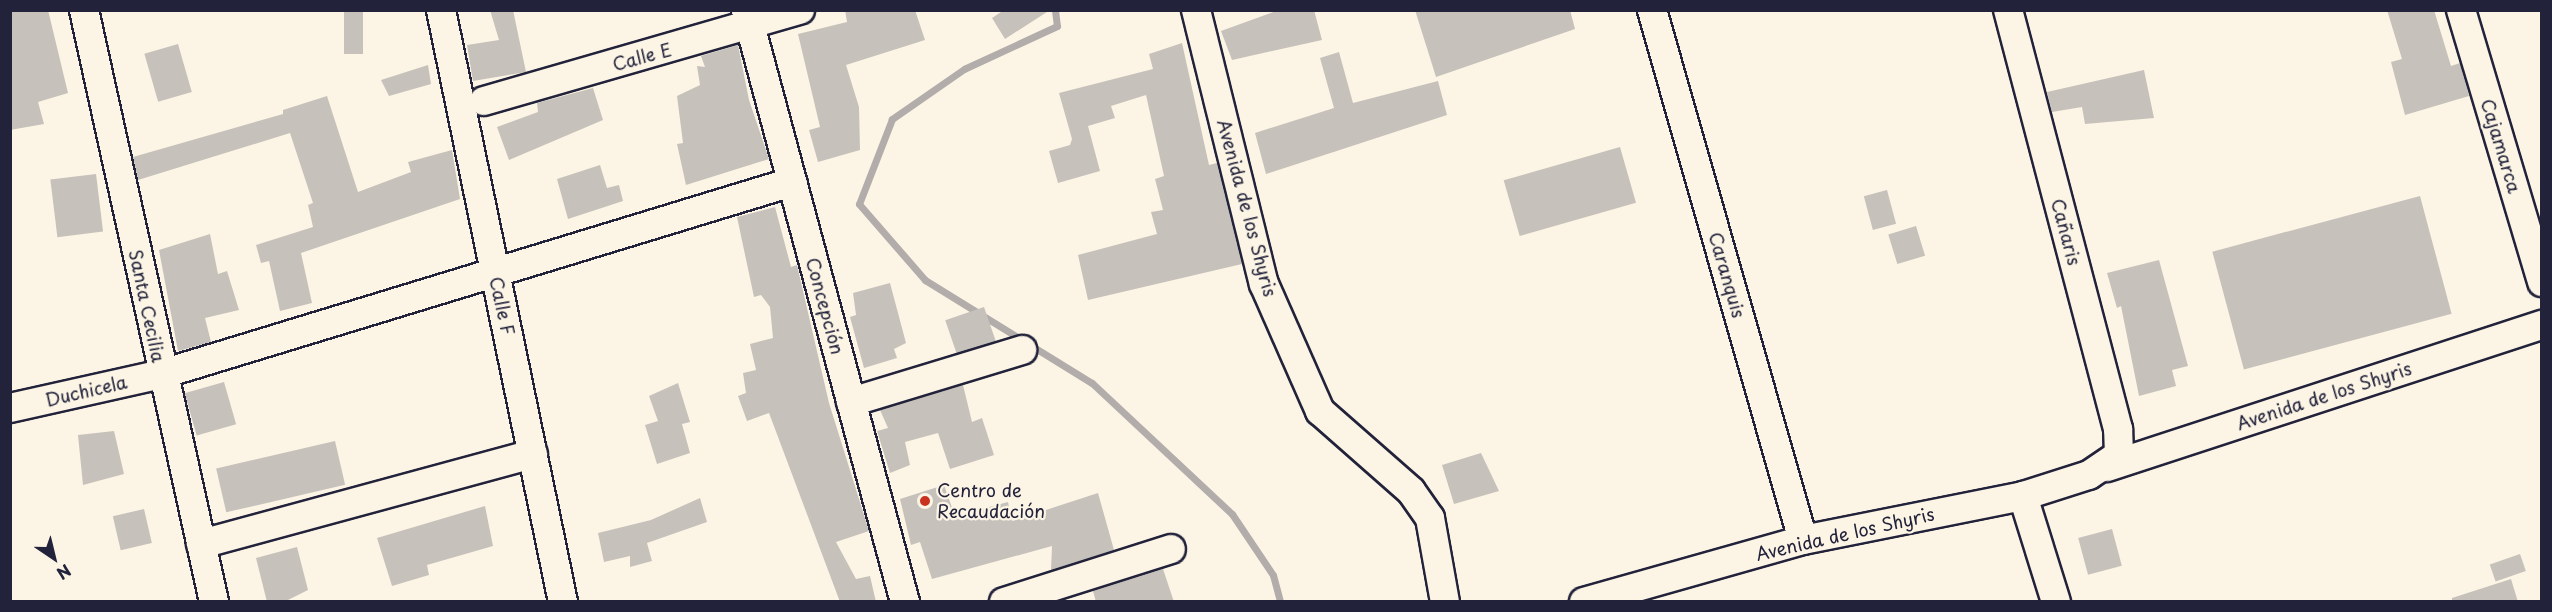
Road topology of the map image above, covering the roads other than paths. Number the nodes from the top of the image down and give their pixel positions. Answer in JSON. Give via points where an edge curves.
{"nodes":[{"id":1,"x":84,"y":10,"type":"edge"},
{"id":2,"x":441,"y":10,"type":"edge"},
{"id":3,"x":800,"y":10,"type":"edge"},
{"id":4,"x":1652,"y":10,"type":"edge"},
{"id":5,"x":2008,"y":10,"type":"edge"},
{"id":6,"x":2461,"y":10,"type":"edge"},
{"id":7,"x":1201,"y":12,"type":"edge"},
{"id":8,"x":748,"y":19,"type":"edge"},
{"id":9,"x":484,"y":101,"type":"dead end"},
{"id":10,"x":792,"y":182,"type":"junction"},
{"id":11,"x":496,"y":274,"type":"junction"},
{"id":12,"x":2541,"y":282,"type":"edge"},
{"id":13,"x":2541,"y":326,"type":"edge"},
{"id":14,"x":1022,"y":350,"type":"dead end"},
{"id":15,"x":162,"y":374,"type":"junction"},
{"id":16,"x":851,"y":402,"type":"junction"},
{"id":17,"x":10,"y":408,"type":"edge"},
{"id":18,"x":533,"y":454,"type":"junction"},
{"id":19,"x":2113,"y":461,"type":"junction"},
{"id":20,"x":2023,"y":496,"type":"junction"},
{"id":21,"x":1803,"y":540,"type":"junction"},
{"id":22,"x":201,"y":544,"type":"junction"},
{"id":23,"x":1171,"y":549,"type":"dead end"},
{"id":24,"x":214,"y":602,"type":"edge"},
{"id":25,"x":563,"y":602,"type":"edge"},
{"id":26,"x":905,"y":602,"type":"edge"},
{"id":27,"x":1004,"y":602,"type":"edge"},
{"id":28,"x":1445,"y":602,"type":"edge"},
{"id":29,"x":1584,"y":602,"type":"edge"},
{"id":30,"x":2056,"y":602,"type":"edge"}],
"edges":[{"from":1,"to":15,"type":"street","name":"Santa Cecilia"},
{"from":2,"to":11,"type":"street","name":"Calle F"},
{"from":3,"to":8,"type":"street","name":"Calle E"},
{"from":4,"to":21,"type":"street","name":"Caranquis"},
{"from":5,"to":19,"type":"street","name":"Cañaris","via":[[2118,429]]},
{"from":6,"to":12,"type":"street","name":"Cajamarca"},
{"from":7,"to":28,"type":"street","name":"Avenida de los Shyris","via":[[1264,284],[1320,411],[1411,490],[1430,518]]},
{"from":8,"to":9,"type":"street","name":"Calle E"},
{"from":8,"to":10,"type":"street","name":"Concepción"},
{"from":10,"to":11,"type":"street","name":"Duchicela"},
{"from":10,"to":16,"type":"street","name":"Concepción"},
{"from":11,"to":15,"type":"street","name":"Duchicela"},
{"from":11,"to":18,"type":"street","name":"Calle F"},
{"from":13,"to":19,"type":"street","name":"Avenida de los Shyris"},
{"from":14,"to":16,"type":"street"},
{"from":15,"to":17,"type":"street","name":"Duchicela"},
{"from":15,"to":22,"type":"street","name":"Santa Cecilia"},
{"from":16,"to":26,"type":"street","name":"Concepción"},
{"from":18,"to":22,"type":"street"},
{"from":18,"to":25,"type":"street","name":"Calle F"},
{"from":19,"to":20,"type":"street","name":"Avenida de los Shyris"},
{"from":20,"to":21,"type":"street","name":"Avenida de los Shyris"},
{"from":20,"to":30,"type":"street"},
{"from":21,"to":29,"type":"street","name":"Avenida de los Shyris"},
{"from":22,"to":24,"type":"street","name":"Santa Cecilia"},
{"from":23,"to":27,"type":"street"}]}
